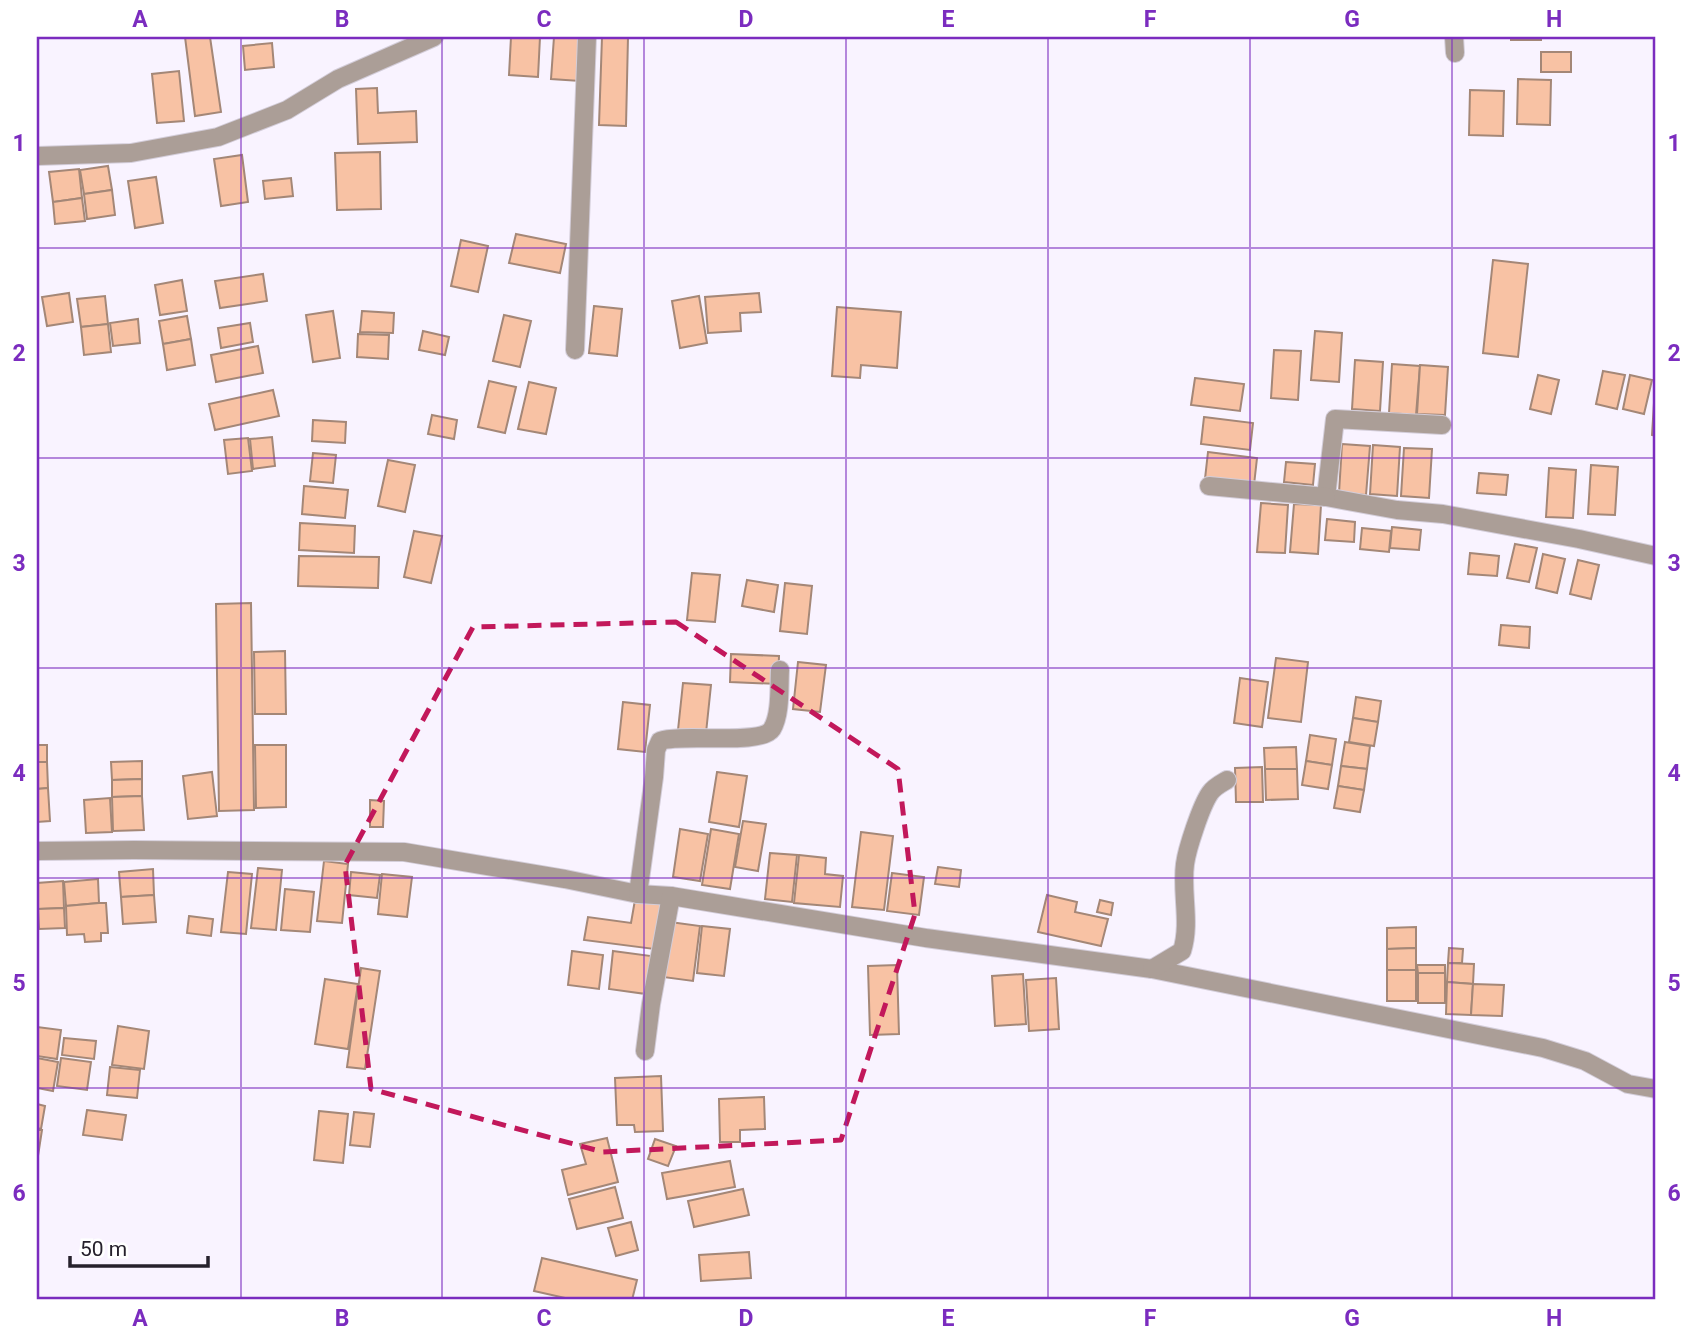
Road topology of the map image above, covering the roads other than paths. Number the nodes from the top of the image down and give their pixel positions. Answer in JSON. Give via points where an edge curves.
{"nodes":[{"id":1,"x":433,"y":37,"type":"edge"},
{"id":2,"x":587,"y":37,"type":"edge"},
{"id":3,"x":37,"y":156,"type":"edge"},
{"id":4,"x":575,"y":350,"type":"dead end"},
{"id":5,"x":1442,"y":425,"type":"dead end"},
{"id":6,"x":1209,"y":486,"type":"dead end"},
{"id":7,"x":1326,"y":497,"type":"junction"},
{"id":8,"x":1656,"y":556,"type":"edge"},
{"id":9,"x":780,"y":670,"type":"dead end"},
{"id":10,"x":1227,"y":780,"type":"dead end"},
{"id":11,"x":37,"y":851,"type":"edge"},
{"id":12,"x":638,"y":894,"type":"junction"},
{"id":13,"x":671,"y":897,"type":"junction"},
{"id":14,"x":1152,"y":969,"type":"junction"},
{"id":15,"x":645,"y":1052,"type":"dead end"},
{"id":16,"x":1656,"y":1089,"type":"edge"}],
"edges":[{"from":1,"to":3,"type":"street","via":[[338,79],[288,110],[218,137],[131,153]]},
{"from":2,"to":4,"type":"street"},
{"from":5,"to":7,"type":"street","via":[[1335,419]]},
{"from":6,"to":7,"type":"street"},
{"from":7,"to":8,"type":"street","via":[[1443,514]]},
{"from":9,"to":12,"type":"street","via":[[776,717],[767,734],[660,741]]},
{"from":10,"to":14,"type":"street","via":[[1208,795],[1188,851],[1182,951]]},
{"from":11,"to":12,"type":"street","via":[[404,852]]},
{"from":12,"to":13,"type":"street"},
{"from":13,"to":14,"type":"street"},
{"from":13,"to":15,"type":"street"},
{"from":14,"to":16,"type":"street","via":[[1543,1048],[1585,1061],[1628,1084]]}]}
